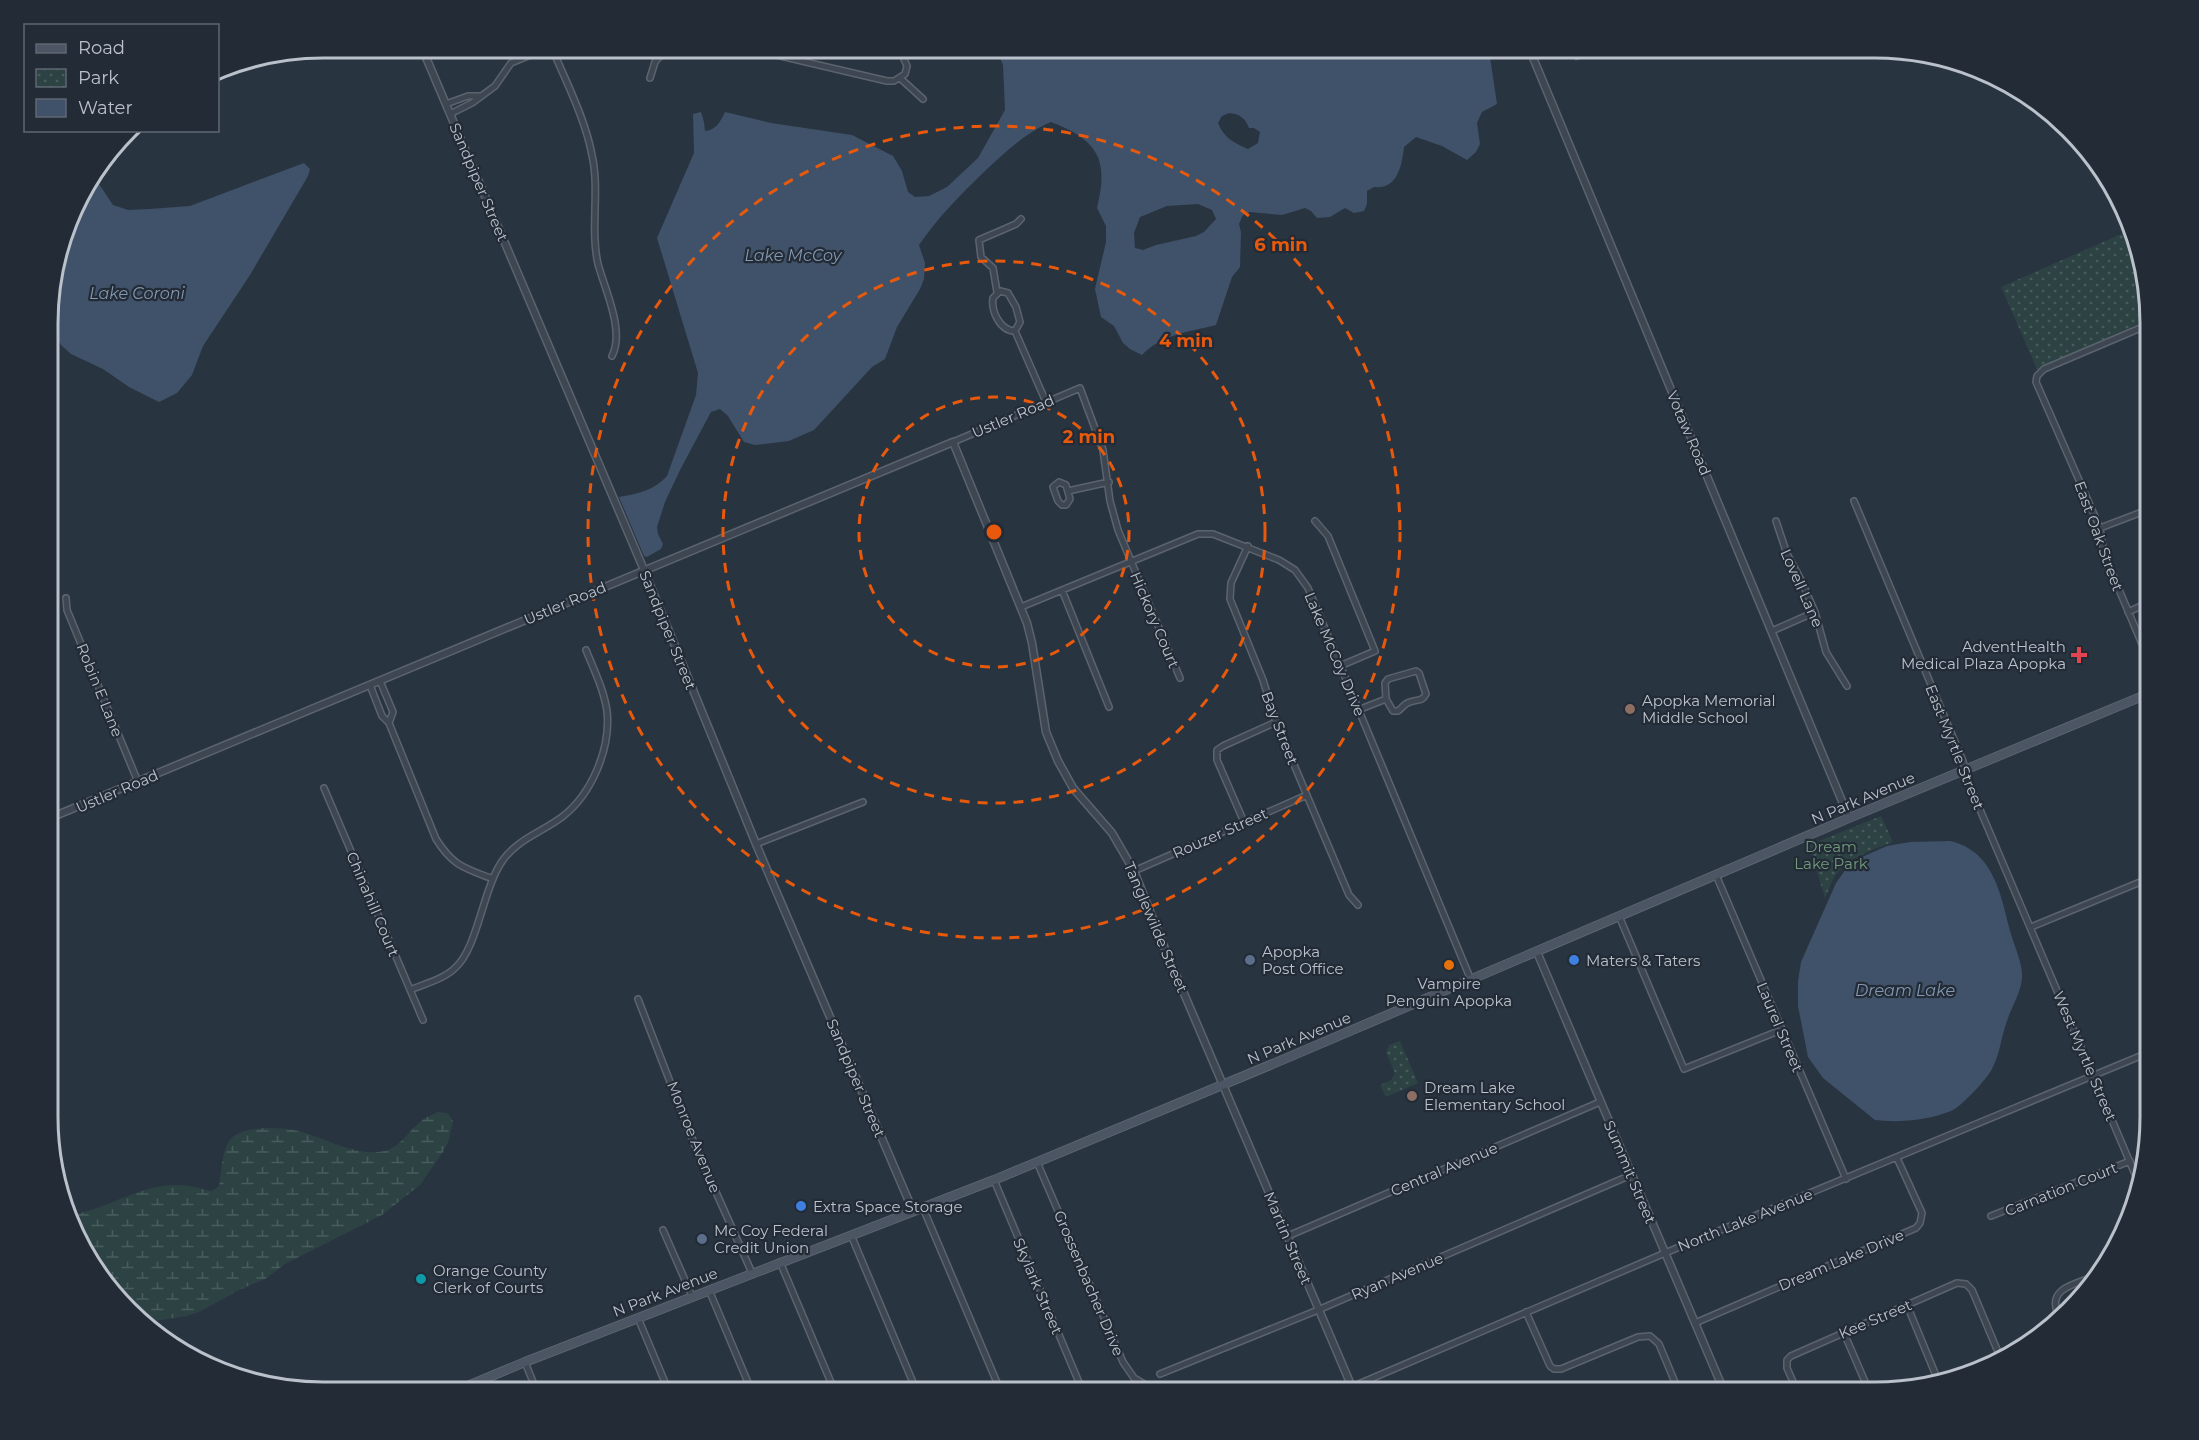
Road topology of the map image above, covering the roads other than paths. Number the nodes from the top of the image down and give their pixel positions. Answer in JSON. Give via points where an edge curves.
{"nodes":[{"id":1,"x":426,"y":58,"type":"edge"},
{"id":2,"x":523,"y":58,"type":"edge"},
{"id":3,"x":556,"y":58,"type":"edge"},
{"id":4,"x":659,"y":58,"type":"edge"},
{"id":5,"x":789,"y":58,"type":"edge"},
{"id":6,"x":903,"y":58,"type":"edge"},
{"id":7,"x":1533,"y":58,"type":"edge"},
{"id":8,"x":650,"y":78,"type":"dead end"},
{"id":9,"x":900,"y":78,"type":"junction"},
{"id":10,"x":480,"y":96,"type":"junction"},
{"id":11,"x":923,"y":99,"type":"dead end"},
{"id":12,"x":446,"y":104,"type":"junction"},
{"id":13,"x":450,"y":114,"type":"junction"},
{"id":14,"x":1021,"y":219,"type":"dead end"},
{"id":15,"x":997,"y":292,"type":"junction"},
{"id":16,"x":2140,"y":328,"type":"edge"},
{"id":17,"x":1015,"y":331,"type":"junction"},
{"id":18,"x":612,"y":356,"type":"dead end"},
{"id":19,"x":1080,"y":388,"type":"joint"},
{"id":20,"x":1046,"y":402,"type":"junction"},
{"id":21,"x":953,"y":442,"type":"junction"},
{"id":22,"x":1109,"y":482,"type":"junction"},
{"id":23,"x":1068,"y":491,"type":"dead end"},
{"id":24,"x":1854,"y":501,"type":"dead end"},
{"id":25,"x":2140,"y":513,"type":"edge"},
{"id":26,"x":1315,"y":521,"type":"dead end"},
{"id":27,"x":1776,"y":521,"type":"dead end"},
{"id":28,"x":2100,"y":528,"type":"junction"},
{"id":29,"x":1248,"y":546,"type":"junction"},
{"id":30,"x":1130,"y":561,"type":"junction"},
{"id":31,"x":644,"y":570,"type":"junction"},
{"id":32,"x":1062,"y":590,"type":"junction"},
{"id":33,"x":66,"y":598,"type":"dead end"},
{"id":34,"x":1021,"y":607,"type":"junction"},
{"id":35,"x":2140,"y":607,"type":"edge"},
{"id":36,"x":1815,"y":612,"type":"junction"},
{"id":37,"x":2128,"y":612,"type":"junction"},
{"id":38,"x":1772,"y":631,"type":"junction"},
{"id":39,"x":2140,"y":640,"type":"edge"},
{"id":40,"x":586,"y":650,"type":"dead end"},
{"id":41,"x":1340,"y":666,"type":"junction"},
{"id":42,"x":1180,"y":678,"type":"dead end"},
{"id":43,"x":380,"y":681,"type":"junction"},
{"id":44,"x":370,"y":685,"type":"junction"},
{"id":45,"x":1846,"y":686,"type":"dead end"},
{"id":46,"x":2140,"y":697,"type":"edge"},
{"id":47,"x":1386,"y":699,"type":"junction"},
{"id":48,"x":388,"y":701,"type":"junction"},
{"id":49,"x":378,"y":705,"type":"junction"},
{"id":50,"x":1109,"y":707,"type":"dead end"},
{"id":51,"x":1358,"y":710,"type":"junction"},
{"id":52,"x":1276,"y":722,"type":"junction"},
{"id":53,"x":389,"y":723,"type":"junction"},
{"id":54,"x":1965,"y":770,"type":"junction"},
{"id":55,"x":138,"y":782,"type":"junction"},
{"id":56,"x":324,"y":788,"type":"dead end"},
{"id":57,"x":1307,"y":795,"type":"junction"},
{"id":58,"x":863,"y":801,"type":"dead end"},
{"id":59,"x":58,"y":815,"type":"edge"},
{"id":60,"x":1849,"y":818,"type":"junction"},
{"id":61,"x":1244,"y":822,"type":"junction"},
{"id":62,"x":756,"y":844,"type":"junction"},
{"id":63,"x":1134,"y":871,"type":"junction"},
{"id":64,"x":1716,"y":875,"type":"junction"},
{"id":65,"x":493,"y":879,"type":"junction"},
{"id":66,"x":2140,"y":882,"type":"edge"},
{"id":67,"x":1358,"y":905,"type":"dead end"},
{"id":68,"x":1619,"y":916,"type":"junction"},
{"id":69,"x":2031,"y":927,"type":"junction"},
{"id":70,"x":1536,"y":952,"type":"junction"},
{"id":71,"x":1471,"y":980,"type":"junction"},
{"id":72,"x":410,"y":990,"type":"junction"},
{"id":73,"x":638,"y":999,"type":"dead end"},
{"id":74,"x":423,"y":1020,"type":"dead end"},
{"id":75,"x":1781,"y":1029,"type":"junction"},
{"id":76,"x":2140,"y":1056,"type":"edge"},
{"id":77,"x":2094,"y":1077,"type":"junction"},
{"id":78,"x":1223,"y":1085,"type":"junction"},
{"id":79,"x":1600,"y":1102,"type":"junction"},
{"id":80,"x":1897,"y":1158,"type":"junction"},
{"id":81,"x":1038,"y":1161,"type":"junction"},
{"id":82,"x":2130,"y":1161,"type":"junction"},
{"id":83,"x":2134,"y":1172,"type":"edge"},
{"id":84,"x":1631,"y":1175,"type":"junction"},
{"id":85,"x":1846,"y":1179,"type":"junction"},
{"id":86,"x":994,"y":1180,"type":"junction"},
{"id":87,"x":923,"y":1208,"type":"junction"},
{"id":88,"x":913,"y":1211,"type":"junction"},
{"id":89,"x":1991,"y":1216,"type":"dead end"},
{"id":90,"x":663,"y":1230,"type":"dead end"},
{"id":91,"x":851,"y":1235,"type":"junction"},
{"id":92,"x":1288,"y":1236,"type":"junction"},
{"id":93,"x":1665,"y":1252,"type":"junction"},
{"id":94,"x":780,"y":1262,"type":"junction"},
{"id":95,"x":752,"y":1273,"type":"junction"},
{"id":96,"x":2083,"y":1281,"type":"edge"},
{"id":97,"x":709,"y":1290,"type":"junction"},
{"id":98,"x":692,"y":1296,"type":"junction"},
{"id":99,"x":1907,"y":1305,"type":"junction"},
{"id":100,"x":1318,"y":1310,"type":"junction"},
{"id":101,"x":2056,"y":1310,"type":"edge"},
{"id":102,"x":1526,"y":1312,"type":"junction"},
{"id":103,"x":638,"y":1317,"type":"junction"},
{"id":104,"x":1695,"y":1323,"type":"junction"},
{"id":105,"x":1844,"y":1332,"type":"junction"},
{"id":106,"x":1998,"y":1351,"type":"edge"},
{"id":107,"x":525,"y":1362,"type":"junction"},
{"id":108,"x":1160,"y":1374,"type":"dead end"},
{"id":109,"x":1935,"y":1374,"type":"edge"},
{"id":110,"x":477,"y":1382,"type":"edge"},
{"id":111,"x":533,"y":1382,"type":"edge"},
{"id":112,"x":665,"y":1382,"type":"edge"},
{"id":113,"x":748,"y":1382,"type":"edge"},
{"id":114,"x":831,"y":1382,"type":"edge"},
{"id":115,"x":913,"y":1382,"type":"edge"},
{"id":116,"x":997,"y":1382,"type":"edge"},
{"id":117,"x":1079,"y":1382,"type":"edge"},
{"id":118,"x":1141,"y":1382,"type":"edge"},
{"id":119,"x":1350,"y":1382,"type":"edge"},
{"id":120,"x":1369,"y":1382,"type":"edge"},
{"id":121,"x":1675,"y":1382,"type":"edge"},
{"id":122,"x":1720,"y":1382,"type":"edge"},
{"id":123,"x":1793,"y":1382,"type":"edge"},
{"id":124,"x":1865,"y":1382,"type":"edge"}],
"edges":[{"from":1,"to":12,"type":"street","name":"Sandpiper Street"},
{"from":2,"to":10,"type":"street","via":[[511,63],[495,86]]},
{"from":3,"to":18,"type":"street","via":[[592,155],[597,191],[594,235],[616,334],[617,346]]},
{"from":4,"to":8,"type":"street"},
{"from":5,"to":9,"type":"street","via":[[887,81]]},
{"from":6,"to":9,"type":"street","via":[[907,66]]},
{"from":7,"to":38,"type":"street","name":"Votaw Road"},
{"from":9,"to":11,"type":"street"},
{"from":10,"to":12,"type":"street"},
{"from":10,"to":13,"type":"street"},
{"from":12,"to":13,"type":"street","name":"Sandpiper Street"},
{"from":13,"to":31,"type":"street","name":"Sandpiper Street"},
{"from":14,"to":15,"type":"street","via":[[979,240],[981,257],[993,267]]},
{"from":15,"to":17,"type":"street","via":[[993,304],[1002,325]]},
{"from":15,"to":17,"type":"street","via":[[1006,291],[1014,302],[1020,322]]},
{"from":16,"to":28,"type":"street","name":"East Oak Street","via":[[2044,369],[2037,376],[2038,387]]},
{"from":17,"to":20,"type":"street"},
{"from":19,"to":20,"type":"street","name":"Ustler Road"},
{"from":19,"to":22,"type":"street","name":"Hickory Court","via":[[1103,450]]},
{"from":20,"to":21,"type":"street","name":"Ustler Road"},
{"from":21,"to":31,"type":"street","name":"Ustler Road"},
{"from":21,"to":34,"type":"street","name":"Tanglewilde Street"},
{"from":22,"to":23,"type":"street"},
{"from":22,"to":30,"type":"street","name":"Hickory Court","via":[[1110,501]]},
{"from":24,"to":54,"type":"street","name":"East Myrtle Street"},
{"from":25,"to":28,"type":"street"},
{"from":26,"to":41,"type":"street","via":[[1328,536],[1375,651]]},
{"from":27,"to":36,"type":"street","name":"Lovell Lane"},
{"from":28,"to":37,"type":"street","name":"East Oak Street","via":[[2104,554]]},
{"from":29,"to":30,"type":"street","name":"Lake McCoy Drive","via":[[1212,534],[1198,534]]},
{"from":29,"to":41,"type":"street","name":"Lake McCoy Drive","via":[[1295,570],[1308,588]]},
{"from":29,"to":52,"type":"street","name":"Bay Street","via":[[1231,583],[1230,599]]},
{"from":30,"to":32,"type":"street","name":"Lake McCoy Drive"},
{"from":30,"to":42,"type":"street","name":"Hickory Court"},
{"from":31,"to":43,"type":"street","name":"Ustler Road"},
{"from":31,"to":62,"type":"street","name":"Sandpiper Street"},
{"from":32,"to":34,"type":"street","name":"Lake McCoy Drive"},
{"from":32,"to":50,"type":"street"},
{"from":33,"to":55,"type":"street","name":"Robin E Lane","via":[[67,610]]},
{"from":34,"to":63,"type":"street","name":"Tanglewilde Street","via":[[1032,643],[1046,732],[1058,761],[1072,788],[1112,833]]},
{"from":35,"to":37,"type":"street"},
{"from":36,"to":38,"type":"street"},
{"from":36,"to":45,"type":"street","name":"Lovell Lane","via":[[1826,652]]},
{"from":37,"to":39,"type":"street","name":"East Oak Street"},
{"from":38,"to":60,"type":"street","name":"Votaw Road"},
{"from":40,"to":65,"type":"street","via":[[607,710],[608,728],[597,771],[564,815],[515,846],[502,860]]},
{"from":41,"to":51,"type":"street","name":"Lake McCoy Drive"},
{"from":43,"to":44,"type":"street","name":"Ustler Road"},
{"from":43,"to":48,"type":"street"},
{"from":44,"to":49,"type":"street"},
{"from":44,"to":55,"type":"street","name":"Ustler Road"},
{"from":46,"to":54,"type":"main road","name":"N Park Avenue"},
{"from":47,"to":47,"type":"street","via":[[1388,679],[1413,671],[1419,673],[1426,694],[1421,701],[1407,702],[1395,712]]},
{"from":47,"to":51,"type":"street"},
{"from":48,"to":49,"type":"street"},
{"from":48,"to":53,"type":"street","via":[[393,712]]},
{"from":49,"to":53,"type":"street"},
{"from":51,"to":71,"type":"street","name":"Lake McCoy Drive"},
{"from":52,"to":57,"type":"street","name":"Bay Street"},
{"from":52,"to":61,"type":"street","via":[[1217,750],[1217,760]]},
{"from":53,"to":65,"type":"street","via":[[436,839],[446,854],[455,863]]},
{"from":54,"to":60,"type":"main road","name":"N Park Avenue"},
{"from":54,"to":69,"type":"street","name":"East Myrtle Street"},
{"from":55,"to":59,"type":"street","name":"Ustler Road"},
{"from":56,"to":72,"type":"street","name":"Chinahill Court"},
{"from":57,"to":61,"type":"street","name":"Rouzer Street"},
{"from":57,"to":67,"type":"street","name":"Bay Street","via":[[1349,895]]},
{"from":58,"to":62,"type":"street"},
{"from":60,"to":64,"type":"main road","name":"N Park Avenue"},
{"from":61,"to":63,"type":"street","name":"Rouzer Street"},
{"from":62,"to":88,"type":"street","name":"Sandpiper Street"},
{"from":63,"to":78,"type":"street","name":"Tanglewilde Street"},
{"from":64,"to":68,"type":"main road","name":"N Park Avenue"},
{"from":64,"to":75,"type":"street","name":"Laurel Street"},
{"from":65,"to":72,"type":"street","via":[[461,962],[448,974]]},
{"from":66,"to":69,"type":"street"},
{"from":68,"to":70,"type":"main road","name":"N Park Avenue"},
{"from":68,"to":75,"type":"street","via":[[1684,1069]]},
{"from":69,"to":77,"type":"street","name":"West Myrtle Street"},
{"from":70,"to":71,"type":"main road","name":"N Park Avenue"},
{"from":70,"to":79,"type":"street","name":"Summit Street"},
{"from":71,"to":78,"type":"main road","name":"N Park Avenue"},
{"from":72,"to":74,"type":"street","name":"Chinahill Court"},
{"from":73,"to":95,"type":"street","name":"Monroe Avenue"},
{"from":75,"to":85,"type":"street","name":"Laurel Street"},
{"from":76,"to":77,"type":"street","name":"North Lake Avenue"},
{"from":77,"to":80,"type":"street","name":"North Lake Avenue"},
{"from":77,"to":82,"type":"street","name":"West Myrtle Street"},
{"from":78,"to":81,"type":"main road","name":"N Park Avenue"},
{"from":78,"to":92,"type":"street","name":"Martin Street"},
{"from":79,"to":84,"type":"street","name":"Summit Street"},
{"from":79,"to":92,"type":"street","name":"Central Avenue"},
{"from":80,"to":85,"type":"street","name":"North Lake Avenue"},
{"from":80,"to":104,"type":"street","name":"Dream Lake Drive","via":[[1922,1213],[1916,1228]]},
{"from":81,"to":86,"type":"main road","name":"N Park Avenue"},
{"from":81,"to":118,"type":"street","name":"Grossenbacher Drive","via":[[1123,1362]]},
{"from":82,"to":83,"type":"street","name":"West Myrtle Street"},
{"from":82,"to":89,"type":"street","name":"Carnation Court"},
{"from":84,"to":93,"type":"street","name":"Summit Street"},
{"from":84,"to":100,"type":"street","name":"Ryan Avenue"},
{"from":85,"to":93,"type":"street","name":"North Lake Avenue"},
{"from":86,"to":87,"type":"main road","name":"N Park Avenue"},
{"from":86,"to":117,"type":"street","name":"Skylark Street"},
{"from":87,"to":88,"type":"main road","name":"N Park Avenue"},
{"from":87,"to":116,"type":"street"},
{"from":88,"to":91,"type":"main road","name":"N Park Avenue"},
{"from":90,"to":98,"type":"street"},
{"from":91,"to":94,"type":"main road","name":"N Park Avenue"},
{"from":91,"to":115,"type":"street"},
{"from":92,"to":100,"type":"street","name":"Martin Street"},
{"from":93,"to":102,"type":"street","name":"North Lake Avenue"},
{"from":93,"to":104,"type":"street","name":"Summit Street"},
{"from":94,"to":95,"type":"main road","name":"N Park Avenue"},
{"from":94,"to":114,"type":"street"},
{"from":95,"to":97,"type":"main road","name":"N Park Avenue"},
{"from":96,"to":101,"type":"street","via":[[2059,1291],[2054,1298]]},
{"from":97,"to":98,"type":"main road","name":"N Park Avenue"},
{"from":97,"to":113,"type":"street"},
{"from":98,"to":103,"type":"main road","name":"N Park Avenue"},
{"from":99,"to":105,"type":"street","name":"Kee Street"},
{"from":99,"to":106,"type":"street","name":"Kee Street","via":[[1957,1284],[1966,1284]]},
{"from":99,"to":109,"type":"street"},
{"from":100,"to":108,"type":"street","name":"Ryan Avenue"},
{"from":100,"to":119,"type":"street","name":"Martin Street"},
{"from":102,"to":120,"type":"street","name":"North Lake Avenue"},
{"from":102,"to":121,"type":"street","via":[[1554,1369],[1561,1370],[1638,1337],[1650,1336],[1659,1344]]},
{"from":103,"to":107,"type":"main road","name":"N Park Avenue"},
{"from":103,"to":112,"type":"street"},
{"from":104,"to":122,"type":"street","name":"Summit Street"},
{"from":105,"to":123,"type":"street","name":"Kee Street","via":[[1791,1356],[1787,1368]]},
{"from":105,"to":124,"type":"street"},
{"from":107,"to":110,"type":"main road","name":"N Park Avenue"},
{"from":107,"to":111,"type":"street"}]}
